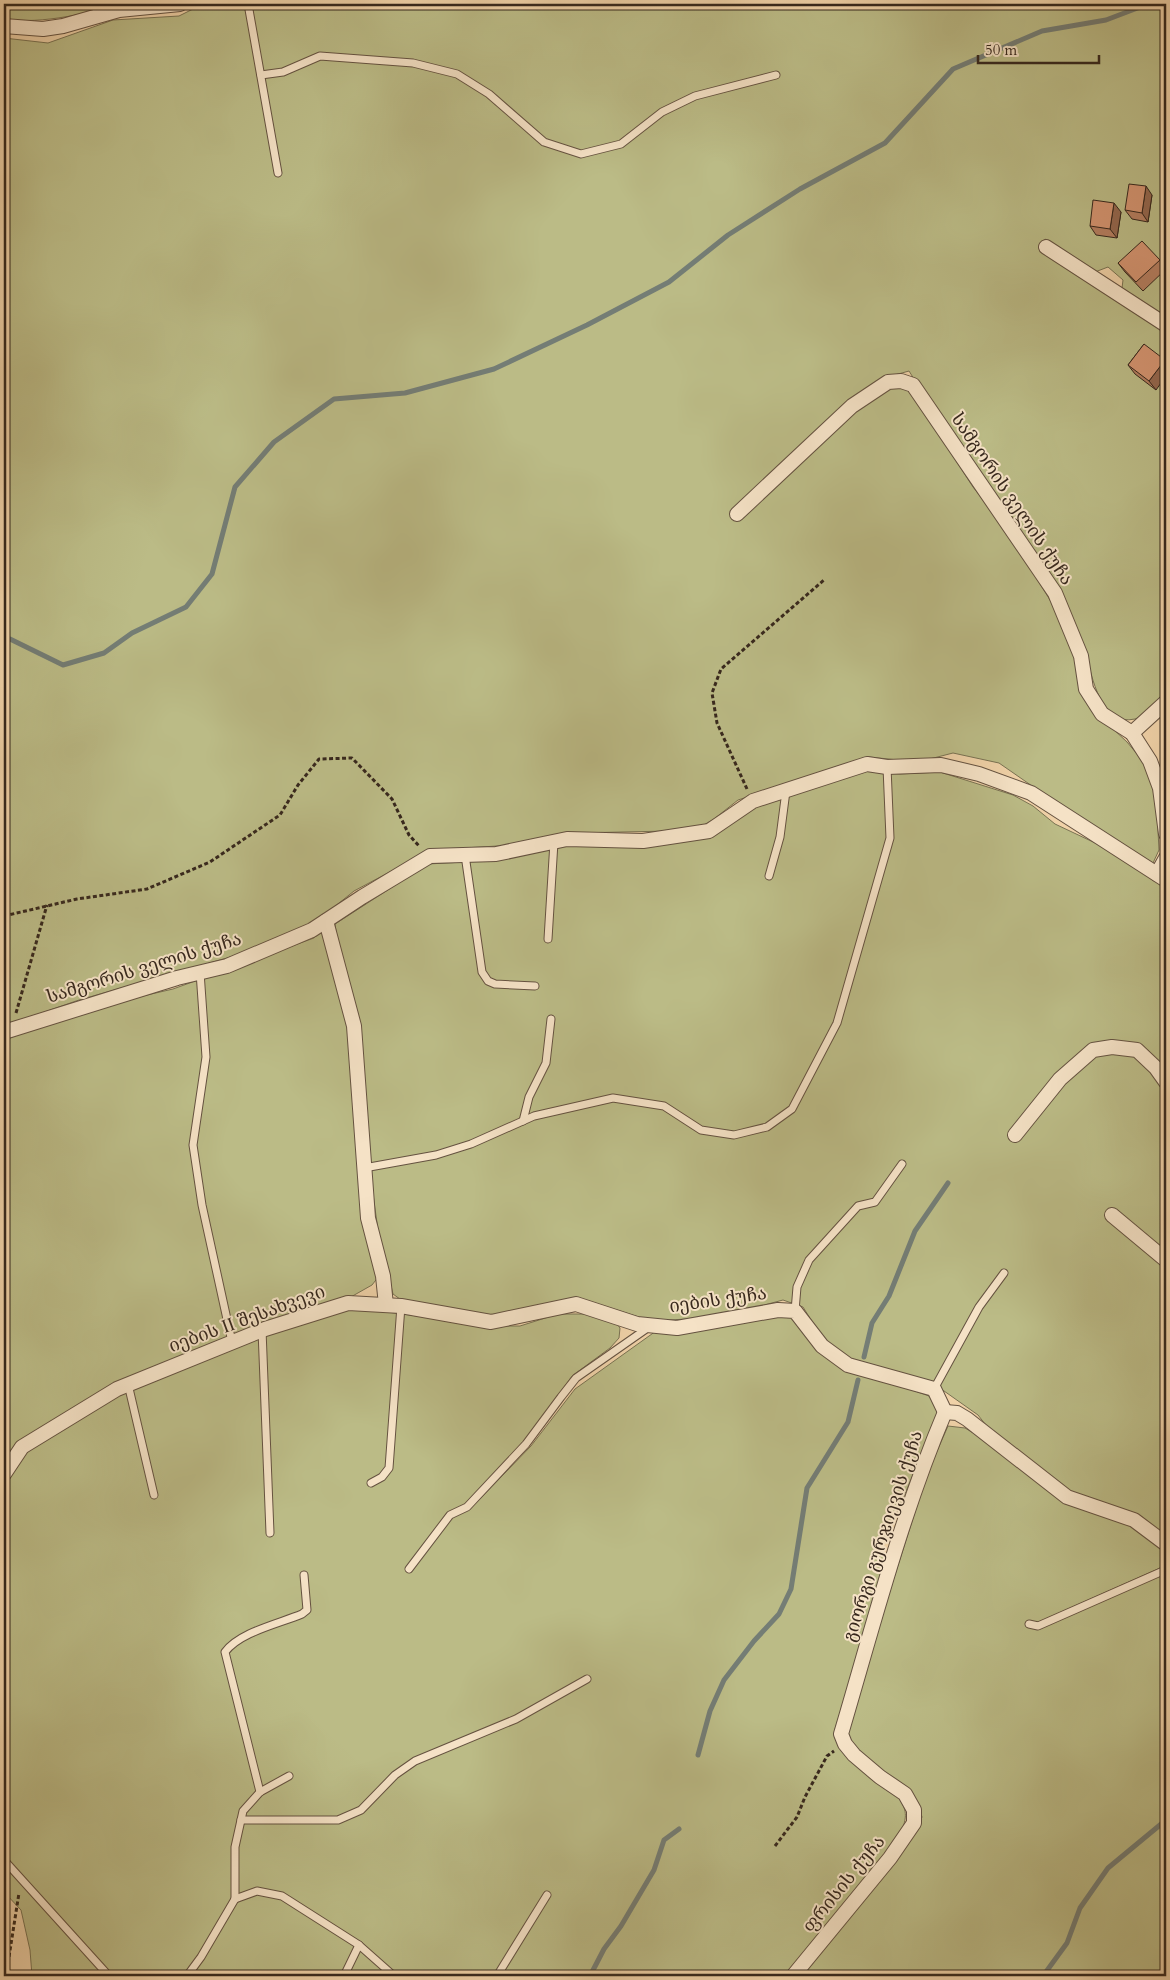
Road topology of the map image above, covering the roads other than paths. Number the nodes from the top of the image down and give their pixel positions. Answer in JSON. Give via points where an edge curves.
{"nodes":[{"id":1,"x":180,"y":4,"type":"edge"},
{"id":2,"x":248,"y":4,"type":"edge"},
{"id":3,"x":120,"y":7,"type":"edge"},
{"id":4,"x":4,"y":26,"type":"edge"},
{"id":5,"x":261,"y":75,"type":"junction"},
{"id":6,"x":776,"y":75,"type":"dead end"},
{"id":7,"x":278,"y":174,"type":"dead end"},
{"id":8,"x":1046,"y":246,"type":"dead end"},
{"id":9,"x":1166,"y":325,"type":"edge"},
{"id":10,"x":737,"y":514,"type":"dead end"},
{"id":11,"x":1166,"y":702,"type":"edge"},
{"id":12,"x":1132,"y":733,"type":"junction"},
{"id":13,"x":887,"y":767,"type":"junction"},
{"id":14,"x":786,"y":790,"type":"junction"},
{"id":15,"x":1166,"y":834,"type":"edge"},
{"id":16,"x":554,"y":842,"type":"junction"},
{"id":17,"x":465,"y":855,"type":"junction"},
{"id":18,"x":1166,"y":858,"type":"edge"},
{"id":19,"x":769,"y":876,"type":"dead end"},
{"id":20,"x":1161,"y":877,"type":"edge"},
{"id":21,"x":326,"y":921,"type":"junction"},
{"id":22,"x":548,"y":939,"type":"dead end"},
{"id":23,"x":200,"y":972,"type":"junction"},
{"id":24,"x":535,"y":986,"type":"dead end"},
{"id":25,"x":551,"y":1019,"type":"dead end"},
{"id":26,"x":8,"y":1031,"type":"edge"},
{"id":27,"x":1166,"y":1082,"type":"edge"},
{"id":28,"x":523,"y":1121,"type":"junction"},
{"id":29,"x":1015,"y":1135,"type":"dead end"},
{"id":30,"x":902,"y":1164,"type":"dead end"},
{"id":31,"x":364,"y":1168,"type":"junction"},
{"id":32,"x":1112,"y":1215,"type":"dead end"},
{"id":33,"x":1166,"y":1260,"type":"edge"},
{"id":34,"x":1004,"y":1273,"type":"dead end"},
{"id":35,"x":386,"y":1305,"type":"junction"},
{"id":36,"x":401,"y":1306,"type":"junction"},
{"id":37,"x":795,"y":1311,"type":"junction"},
{"id":38,"x":651,"y":1325,"type":"junction"},
{"id":39,"x":262,"y":1330,"type":"junction"},
{"id":40,"x":232,"y":1342,"type":"junction"},
{"id":41,"x":128,"y":1384,"type":"junction"},
{"id":42,"x":934,"y":1390,"type":"junction"},
{"id":43,"x":946,"y":1412,"type":"junction"},
{"id":44,"x":4,"y":1474,"type":"edge"},
{"id":45,"x":372,"y":1483,"type":"dead end"},
{"id":46,"x":154,"y":1495,"type":"dead end"},
{"id":47,"x":270,"y":1533,"type":"dead end"},
{"id":48,"x":1166,"y":1544,"type":"edge"},
{"id":49,"x":1166,"y":1566,"type":"edge"},
{"id":50,"x":409,"y":1569,"type":"dead end"},
{"id":51,"x":304,"y":1575,"type":"dead end"},
{"id":52,"x":1030,"y":1624,"type":"dead end"},
{"id":53,"x":587,"y":1679,"type":"dead end"},
{"id":54,"x":289,"y":1776,"type":"dead end"},
{"id":55,"x":260,"y":1792,"type":"junction"},
{"id":56,"x":914,"y":1810,"type":"joint"},
{"id":57,"x":240,"y":1820,"type":"junction"},
{"id":58,"x":4,"y":1860,"type":"edge"},
{"id":59,"x":547,"y":1895,"type":"dead end"},
{"id":60,"x":235,"y":1899,"type":"junction"},
{"id":61,"x":359,"y":1945,"type":"junction"},
{"id":62,"x":108,"y":1976,"type":"edge"},
{"id":63,"x":187,"y":1976,"type":"edge"},
{"id":64,"x":344,"y":1976,"type":"edge"},
{"id":65,"x":394,"y":1976,"type":"edge"},
{"id":66,"x":497,"y":1976,"type":"edge"},
{"id":67,"x":793,"y":1976,"type":"edge"}],
"edges":[{"from":1,"to":3,"type":"street"},
{"from":2,"to":5,"type":"lane"},
{"from":3,"to":4,"type":"street","via":[[63,26],[43,29]]},
{"from":5,"to":6,"type":"lane","via":[[283,72],[320,56],[413,63],[457,74],[489,94],[544,142],[581,154],[621,144],[662,112],[695,96]]},
{"from":5,"to":7,"type":"lane"},
{"from":8,"to":9,"type":"street"},
{"from":10,"to":12,"type":"street","name":"სამგორის ველის ქუჩა","via":[[852,406],[888,382],[901,381],[912,385],[1056,593],[1082,656],[1086,689],[1102,714]]},
{"from":11,"to":12,"type":"street"},
{"from":12,"to":15,"type":"street","name":"სამგორის ველის ქუჩა","via":[[1150,761],[1160,788]]},
{"from":13,"to":14,"type":"street","name":"სამგორის ველის ქუჩა","via":[[867,764]]},
{"from":13,"to":20,"type":"street","name":"სამგორის ველის ქუჩა","via":[[941,765],[979,774],[1031,793]]},
{"from":13,"to":28,"type":"lane","via":[[890,838],[837,1023],[792,1109],[767,1127],[734,1135],[701,1130],[664,1106],[613,1098]]},
{"from":14,"to":16,"type":"street","name":"სამგორის ველის ქუჩა","via":[[753,801],[709,830],[643,841],[567,839]]},
{"from":14,"to":19,"type":"lane","via":[[780,837]]},
{"from":16,"to":17,"type":"street","name":"სამგორის ველის ქუჩა","via":[[496,854]]},
{"from":16,"to":22,"type":"lane"},
{"from":17,"to":21,"type":"street","name":"სამგორის ველის ქუჩა","via":[[430,856]]},
{"from":17,"to":24,"type":"lane","via":[[482,972],[488,981],[495,984]]},
{"from":18,"to":20,"type":"street","name":"სამგორის ველის ქუჩა"},
{"from":21,"to":23,"type":"street","name":"სამგორის ველის ქუჩა","via":[[227,966]]},
{"from":21,"to":31,"type":"street","via":[[354,1026]]},
{"from":23,"to":26,"type":"street","name":"სამგორის ველის ქუჩა"},
{"from":23,"to":40,"type":"lane","via":[[206,1056],[193,1146],[202,1205]]},
{"from":25,"to":28,"type":"lane","via":[[546,1063],[529,1097]]},
{"from":27,"to":29,"type":"street","via":[[1137,1050],[1112,1047],[1093,1050],[1060,1079]]},
{"from":28,"to":31,"type":"lane","via":[[436,1155]]},
{"from":30,"to":37,"type":"lane","via":[[875,1202],[858,1206],[809,1260],[798,1287]]},
{"from":31,"to":35,"type":"street","via":[[368,1218],[386,1291]]},
{"from":32,"to":33,"type":"street"},
{"from":34,"to":42,"type":"lane","via":[[979,1307]]},
{"from":35,"to":36,"type":"street","name":"იების II შესახვევი"},
{"from":35,"to":39,"type":"street","name":"იების II შესახვევი","via":[[348,1303]]},
{"from":36,"to":38,"type":"street","name":"იების II შესახვევი","via":[[491,1322],[576,1304],[637,1324]]},
{"from":36,"to":45,"type":"lane","via":[[389,1468]]},
{"from":37,"to":38,"type":"street","name":"იების ქუჩა","via":[[778,1310],[677,1328]]},
{"from":37,"to":42,"type":"street","via":[[822,1346],[848,1365]]},
{"from":38,"to":50,"type":"lane","name":"იების ქუჩა","via":[[576,1378],[526,1444],[466,1507],[450,1515]]},
{"from":39,"to":40,"type":"street","name":"იების II შესახვევი"},
{"from":39,"to":47,"type":"lane"},
{"from":40,"to":41,"type":"street","name":"იების II შესახვევი"},
{"from":41,"to":44,"type":"street","name":"იების II შესახვევი","via":[[22,1447]]},
{"from":41,"to":46,"type":"lane"},
{"from":42,"to":43,"type":"street"},
{"from":43,"to":48,"type":"street","via":[[957,1413],[967,1419],[1067,1497],[1134,1520]]},
{"from":43,"to":56,"type":"street","name":"გიორგი გურჯიევის ქუჩა","via":[[924,1461],[891,1562],[841,1734],[854,1755],[905,1794]]},
{"from":49,"to":52,"type":"lane","via":[[1163,1571],[1038,1626]]},
{"from":51,"to":55,"type":"lane","via":[[307,1610],[243,1637],[225,1652]]},
{"from":53,"to":57,"type":"lane","via":[[516,1720],[415,1761],[395,1775],[361,1810],[338,1820]]},
{"from":54,"to":55,"type":"lane"},
{"from":55,"to":57,"type":"lane","via":[[243,1811]]},
{"from":56,"to":67,"type":"street","name":"ფრისის ქუჩა","via":[[914,1824],[890,1858]]},
{"from":57,"to":60,"type":"lane","via":[[235,1847]]},
{"from":58,"to":62,"type":"lane"},
{"from":59,"to":66,"type":"lane"},
{"from":60,"to":61,"type":"lane","via":[[257,1891],[282,1896]]},
{"from":60,"to":63,"type":"lane"},
{"from":61,"to":64,"type":"lane"},
{"from":61,"to":65,"type":"lane"}]}
